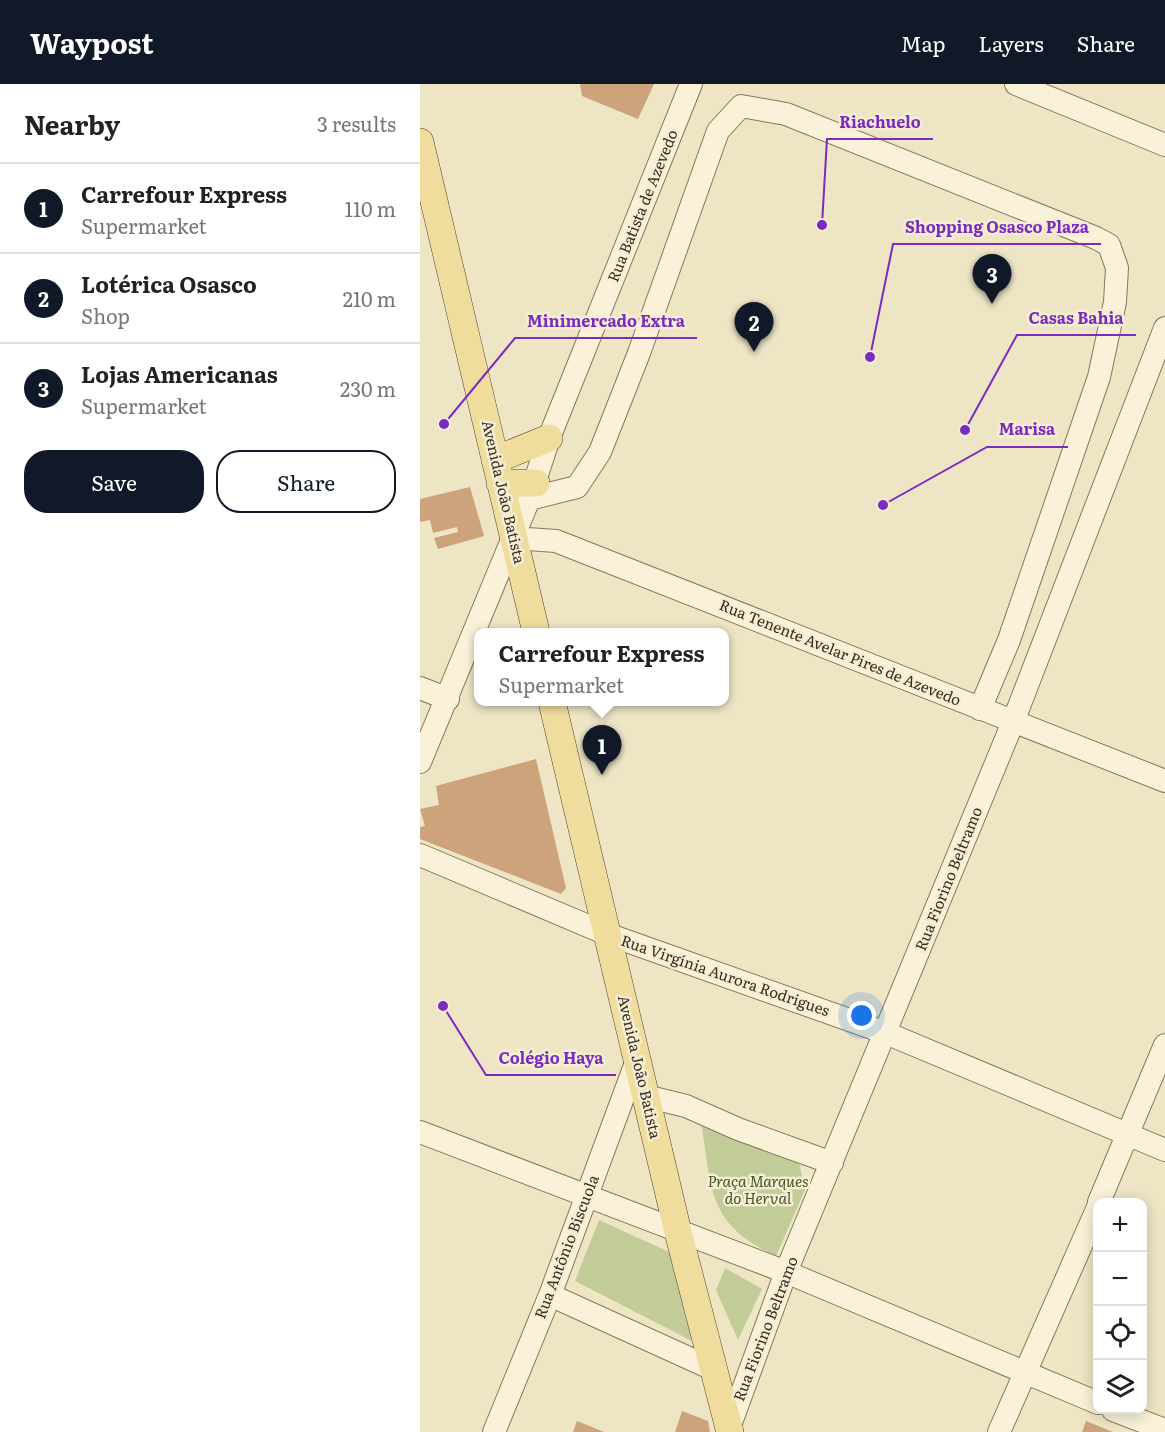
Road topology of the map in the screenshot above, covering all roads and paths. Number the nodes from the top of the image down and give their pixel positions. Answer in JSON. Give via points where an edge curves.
{"nodes":[{"id":1,"x":691,"y":84,"type":"edge"},
{"id":2,"x":1016,"y":84,"type":"edge"},
{"id":3,"x":420,"y":141,"type":"edge"},
{"id":4,"x":1165,"y":145,"type":"edge"},
{"id":5,"x":1165,"y":327,"type":"edge"},
{"id":6,"x":549,"y":438,"type":"junction"},
{"id":7,"x":497,"y":471,"type":"junction"},
{"id":8,"x":532,"y":491,"type":"junction"},
{"id":9,"x":513,"y":538,"type":"junction"},
{"id":10,"x":477,"y":628,"type":"edge"},
{"id":11,"x":535,"y":628,"type":"edge"},
{"id":12,"x":474,"y":635,"type":"edge"},
{"id":13,"x":420,"y":688,"type":"edge"},
{"id":14,"x":448,"y":699,"type":"junction"},
{"id":15,"x":553,"y":706,"type":"edge"},
{"id":16,"x":980,"y":709,"type":"junction"},
{"id":17,"x":1013,"y":722,"type":"junction"},
{"id":18,"x":420,"y":762,"type":"edge"},
{"id":19,"x":1165,"y":780,"type":"edge"},
{"id":20,"x":420,"y":855,"type":"edge"},
{"id":21,"x":607,"y":934,"type":"junction"},
{"id":22,"x":886,"y":1033,"type":"junction"},
{"id":23,"x":1165,"y":1046,"type":"edge"},
{"id":24,"x":637,"y":1060,"type":"junction"},
{"id":25,"x":645,"y":1096,"type":"junction"},
{"id":26,"x":420,"y":1132,"type":"edge"},
{"id":27,"x":1129,"y":1136,"type":"junction"},
{"id":28,"x":1165,"y":1150,"type":"edge"},
{"id":29,"x":832,"y":1163,"type":"junction"},
{"id":30,"x":586,"y":1197,"type":"junction"},
{"id":31,"x":1101,"y":1198,"type":"edge"},
{"id":32,"x":1093,"y":1218,"type":"edge"},
{"id":33,"x":678,"y":1232,"type":"junction"},
{"id":34,"x":786,"y":1272,"type":"junction"},
{"id":35,"x":550,"y":1295,"type":"junction"},
{"id":36,"x":715,"y":1370,"type":"junction"},
{"id":37,"x":1024,"y":1373,"type":"junction"},
{"id":38,"x":1093,"y":1401,"type":"edge"},
{"id":39,"x":1123,"y":1414,"type":"edge"},
{"id":40,"x":729,"y":1430,"type":"edge"},
{"id":41,"x":1165,"y":1430,"type":"edge"},
{"id":42,"x":494,"y":1432,"type":"edge"},
{"id":43,"x":999,"y":1432,"type":"edge"}],
"edges":[{"from":1,"to":6,"type":"street","name":"Rua Batista de Azevedo"},
{"from":2,"to":4,"type":"street"},
{"from":3,"to":7,"type":"main road","name":"Avenida João Batista"},
{"from":5,"to":17,"type":"street","name":"Rua Fiorino Beltramo"},
{"from":6,"to":7,"type":"main road"},
{"from":6,"to":8,"type":"street","name":"Rua Batista de Azevedo"},
{"from":7,"to":8,"type":"main road"},
{"from":7,"to":9,"type":"main road","name":"Avenida João Batista"},
{"from":8,"to":9,"type":"street","name":"Rua Batista de Azevedo"},
{"from":8,"to":16,"type":"street","via":[[578,487],[600,452],[718,131],[741,106],[778,113],[1096,238],[1109,245],[1117,268],[1115,302],[1099,377],[1010,640]]},
{"from":9,"to":10,"type":"street","name":"Rua Batista de Azevedo"},
{"from":9,"to":11,"type":"main road","name":"Avenida João Batista"},
{"from":9,"to":16,"type":"street","name":"Rua Tenente Avelar Pires de Azevedo","via":[[556,541]]},
{"from":12,"to":14,"type":"street","name":"Rua Batista de Azevedo"},
{"from":13,"to":14,"type":"street"},
{"from":14,"to":18,"type":"street","name":"Rua Batista de Azevedo"},
{"from":15,"to":21,"type":"main road","name":"Avenida João Batista"},
{"from":16,"to":17,"type":"street","name":"Rua Tenente Avelar Pires de Azevedo"},
{"from":17,"to":19,"type":"street","name":"Rua Tenente Avelar Pires de Azevedo"},
{"from":17,"to":22,"type":"street","name":"Rua Fiorino Beltramo"},
{"from":20,"to":21,"type":"street","name":"Rua Virgínia Aurora Rodrigues"},
{"from":21,"to":22,"type":"street","name":"Rua Virgínia Aurora Rodrigues"},
{"from":21,"to":24,"type":"main road","name":"Avenida João Batista"},
{"from":22,"to":27,"type":"street","name":"Rua Virgínia Aurora Rodrigues"},
{"from":22,"to":29,"type":"street","name":"Rua Fiorino Beltramo"},
{"from":23,"to":27,"type":"street"},
{"from":24,"to":25,"type":"main road","name":"Avenida João Batista"},
{"from":24,"to":30,"type":"street","name":"Rua Antônio Biscuola"},
{"from":25,"to":29,"type":"street","via":[[686,1106]]},
{"from":25,"to":33,"type":"main road","name":"Avenida João Batista"},
{"from":26,"to":30,"type":"street"},
{"from":27,"to":28,"type":"street","name":"Rua Virgínia Aurora Rodrigues"},
{"from":27,"to":31,"type":"street"},
{"from":29,"to":34,"type":"street","name":"Rua Fiorino Beltramo"},
{"from":30,"to":33,"type":"street"},
{"from":30,"to":35,"type":"street","name":"Rua Antônio Biscuola"},
{"from":32,"to":37,"type":"street"},
{"from":33,"to":34,"type":"street"},
{"from":33,"to":36,"type":"main road","name":"Avenida João Batista"},
{"from":34,"to":37,"type":"street"},
{"from":34,"to":40,"type":"street","name":"Rua Fiorino Beltramo"},
{"from":35,"to":36,"type":"street"},
{"from":35,"to":42,"type":"street","name":"Rua Antônio Biscuola"},
{"from":36,"to":40,"type":"main road","name":"Avenida João Batista"},
{"from":37,"to":38,"type":"street"},
{"from":37,"to":43,"type":"street"},
{"from":39,"to":41,"type":"street"}]}
